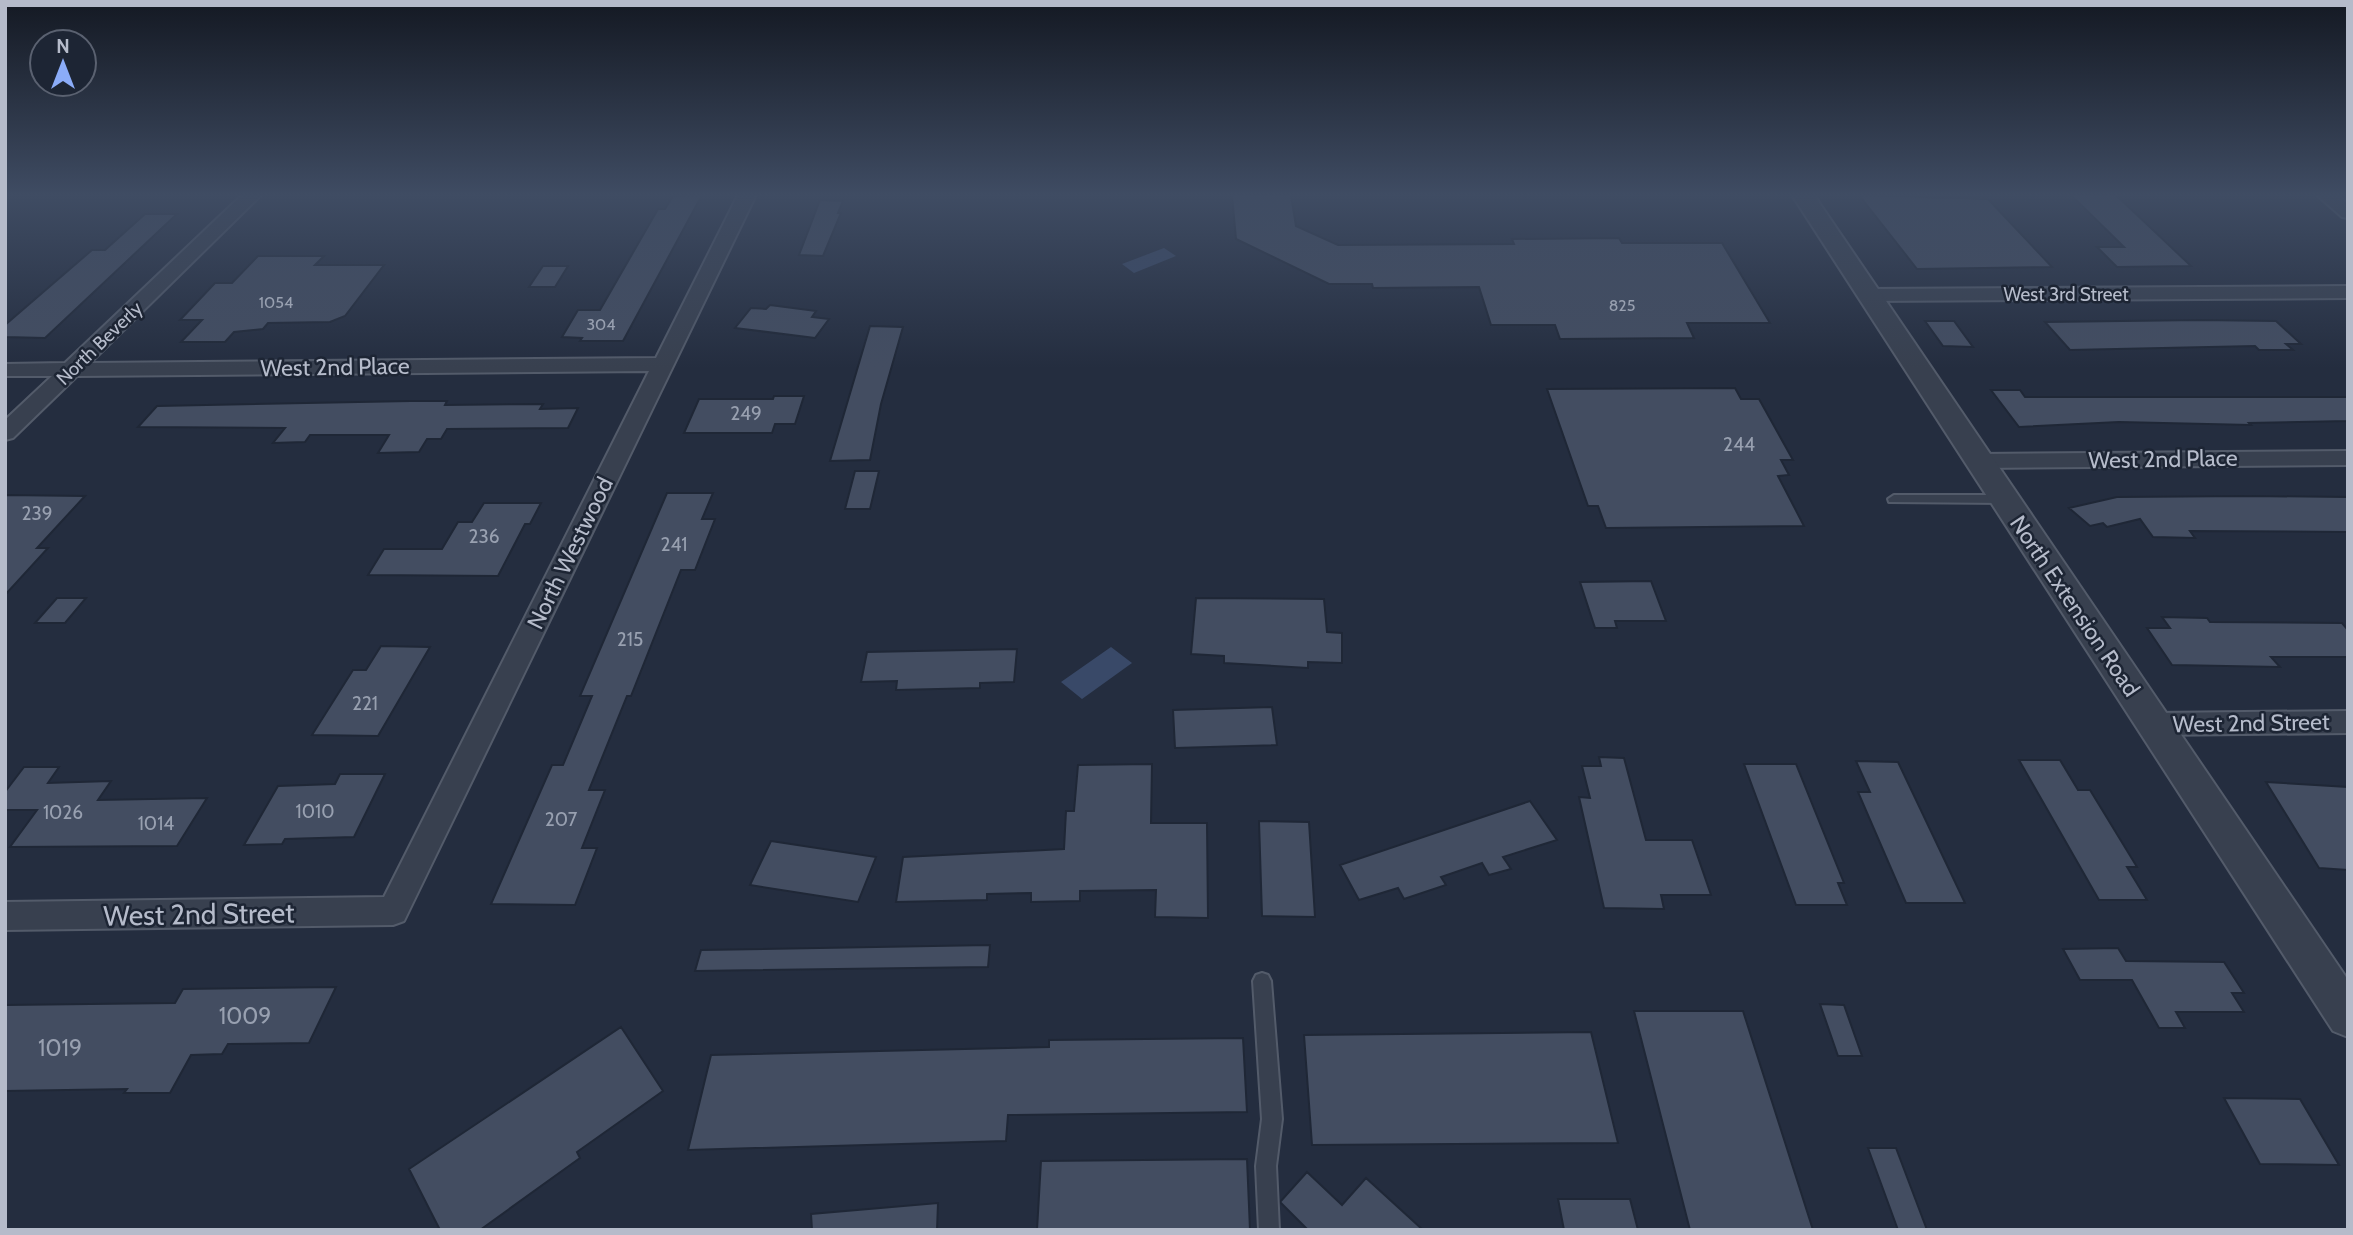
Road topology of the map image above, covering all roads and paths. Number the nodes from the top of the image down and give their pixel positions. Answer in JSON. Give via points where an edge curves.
{"nodes":[{"id":1,"x":192,"y":253,"type":"edge"},
{"id":2,"x":719,"y":253,"type":"edge"},
{"id":3,"x":1841,"y":253,"type":"edge"},
{"id":4,"x":2348,"y":292,"type":"edge"},
{"id":5,"x":1869,"y":295,"type":"junction"},
{"id":6,"x":664,"y":364,"type":"junction"},
{"id":7,"x":72,"y":369,"type":"junction"},
{"id":8,"x":5,"y":370,"type":"edge"},
{"id":9,"x":5,"y":433,"type":"edge"},
{"id":10,"x":2348,"y":458,"type":"edge"},
{"id":11,"x":1978,"y":461,"type":"junction"},
{"id":12,"x":1894,"y":499,"type":"dead end"},
{"id":13,"x":2004,"y":499,"type":"junction"},
{"id":14,"x":2348,"y":722,"type":"edge"},
{"id":15,"x":2155,"y":724,"type":"junction"},
{"id":16,"x":393,"y":911,"type":"joint"},
{"id":17,"x":5,"y":916,"type":"edge"},
{"id":18,"x":1262,"y":981,"type":"dead end"},
{"id":19,"x":2348,"y":1017,"type":"edge"},
{"id":20,"x":1269,"y":1230,"type":"edge"}],
"edges":[{"from":1,"to":7,"type":"street","name":"North Beverly"},
{"from":2,"to":6,"type":"street","name":"North Westwood"},
{"from":3,"to":5,"type":"street","name":"North Extension Road"},
{"from":4,"to":5,"type":"street","name":"West 3rd Street"},
{"from":5,"to":11,"type":"street","name":"North Extension Road"},
{"from":6,"to":7,"type":"street","name":"West 2nd Place"},
{"from":6,"to":16,"type":"street","name":"North Westwood"},
{"from":7,"to":8,"type":"street","name":"West 2nd Place"},
{"from":7,"to":9,"type":"street","name":"North Beverly"},
{"from":10,"to":11,"type":"street","name":"West 2nd Place"},
{"from":11,"to":13,"type":"street","name":"North Extension Road"},
{"from":12,"to":13,"type":"lane"},
{"from":13,"to":15,"type":"street","name":"North Extension Road"},
{"from":14,"to":15,"type":"street","name":"West 2nd Street"},
{"from":15,"to":19,"type":"street","name":"North Extension Road"},
{"from":16,"to":17,"type":"street","name":"West 2nd Street"},
{"from":18,"to":20,"type":"lane","via":[[1272,1119],[1266,1166]]}]}
